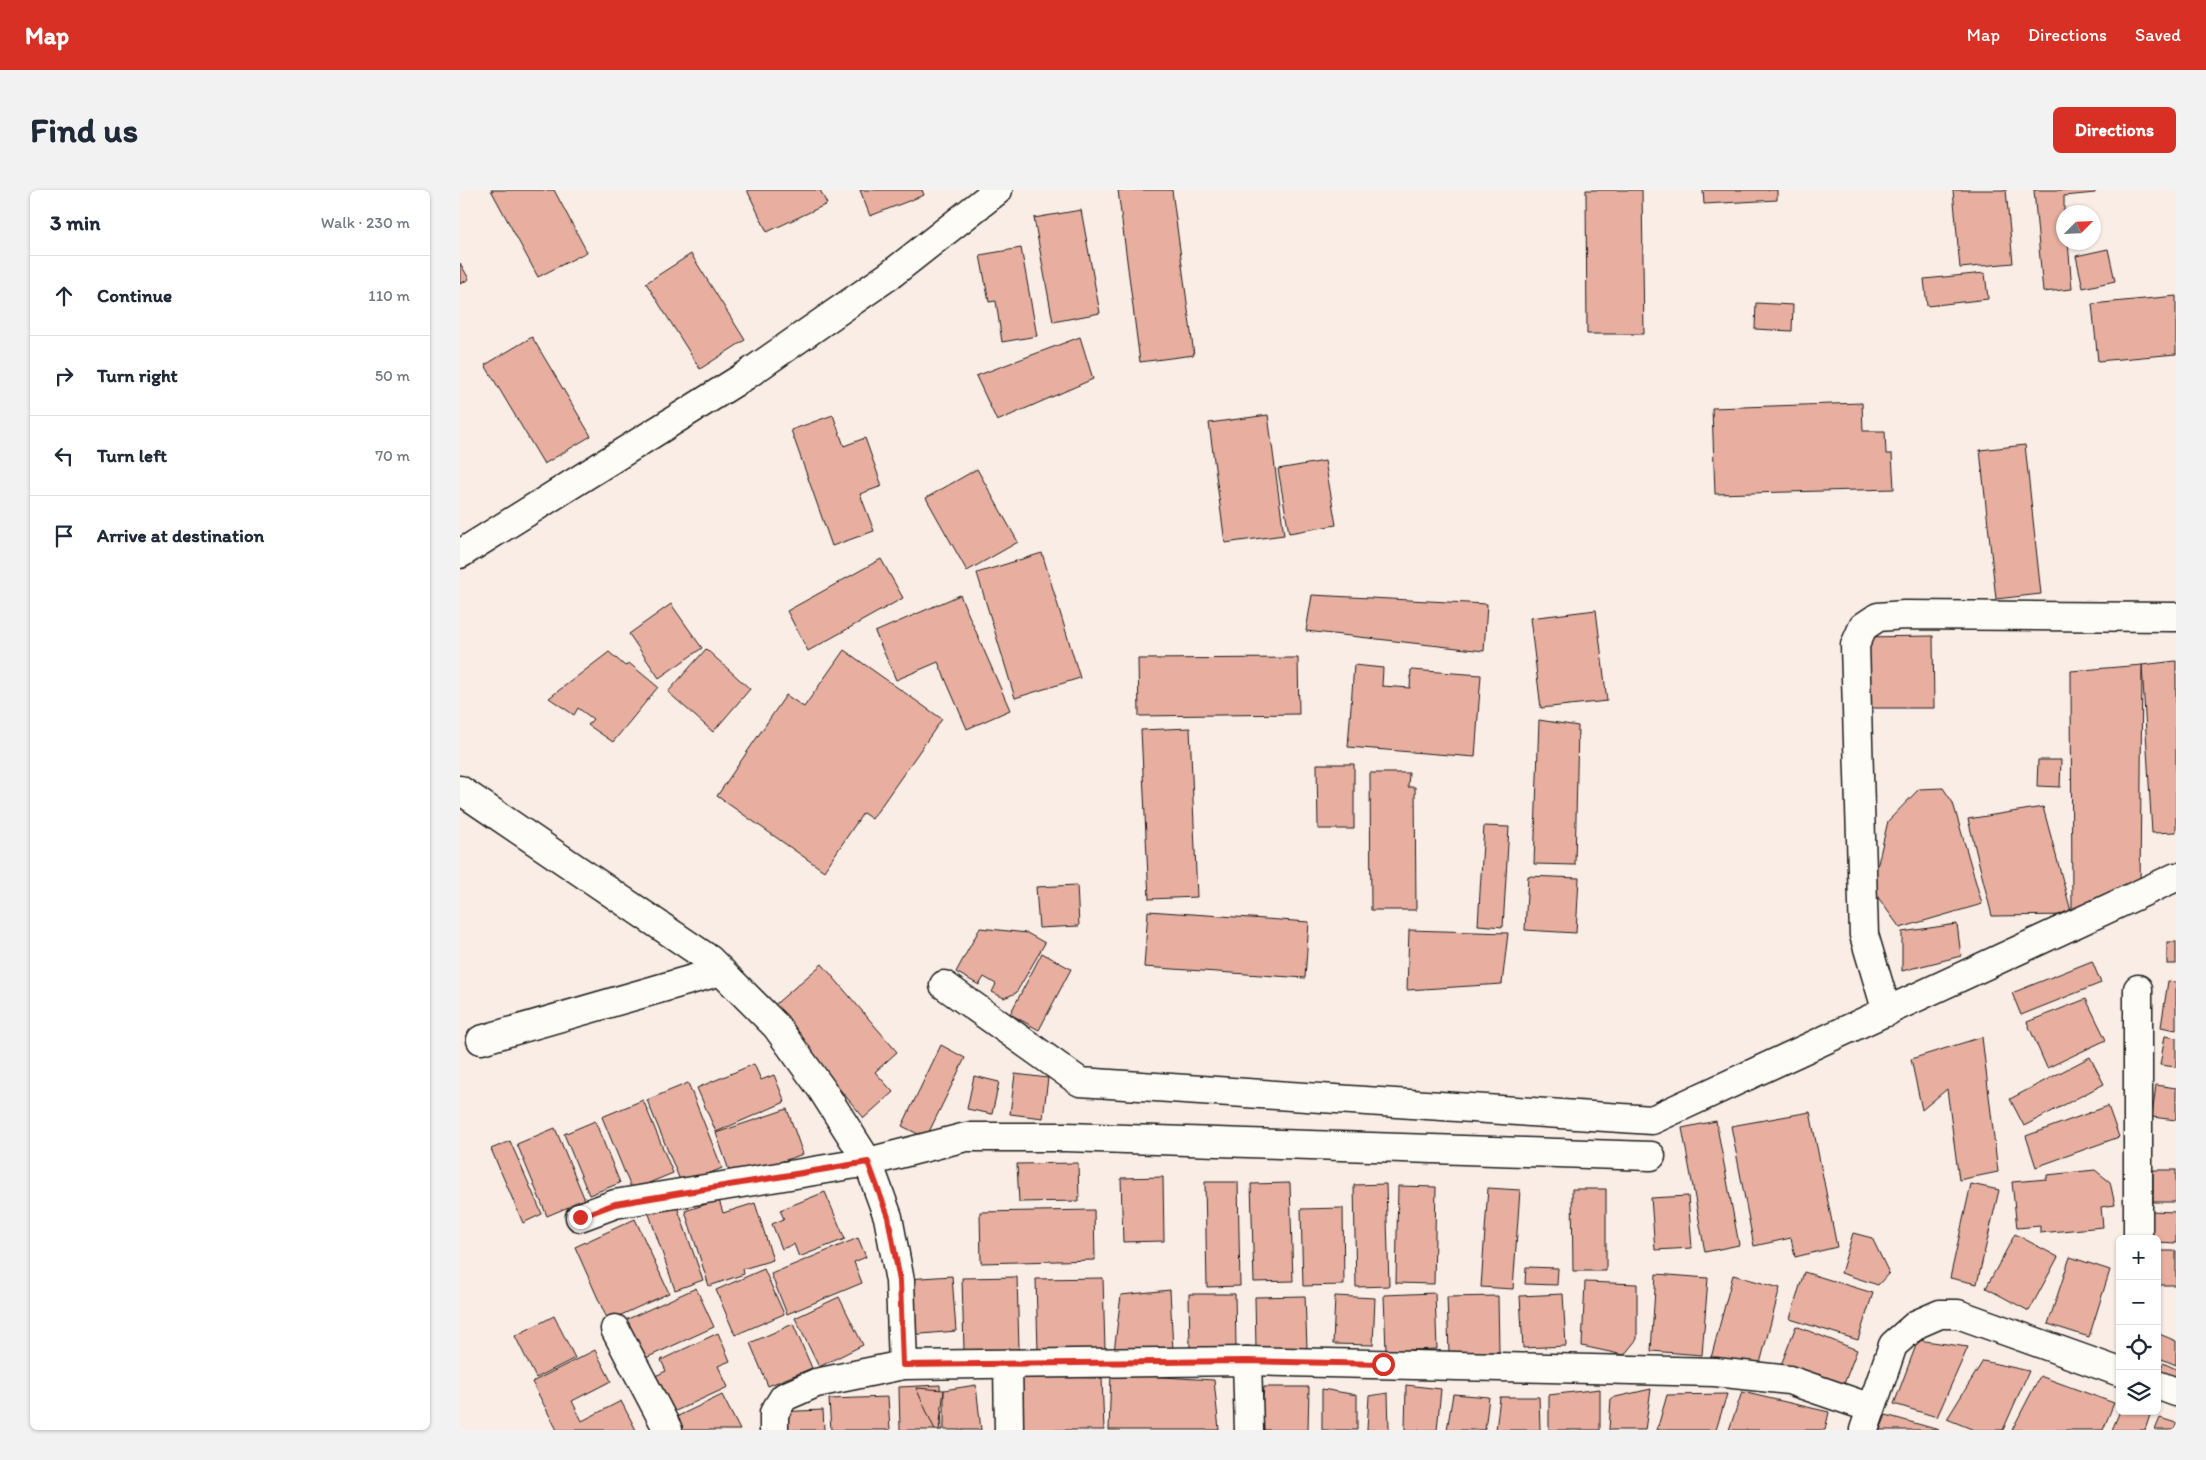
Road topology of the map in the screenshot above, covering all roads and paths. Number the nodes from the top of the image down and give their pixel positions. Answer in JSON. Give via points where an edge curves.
{"nodes":[{"id":1,"x":998,"y":190,"type":"edge"},
{"id":2,"x":460,"y":554,"type":"edge"},
{"id":3,"x":2176,"y":617,"type":"edge"},
{"id":4,"x":460,"y":790,"type":"edge"},
{"id":5,"x":2176,"y":877,"type":"edge"},
{"id":6,"x":722,"y":971,"type":"junction"},
{"id":7,"x":944,"y":985,"type":"dead end"},
{"id":8,"x":2138,"y":989,"type":"dead end"},
{"id":9,"x":1887,"y":1012,"type":"junction"},
{"id":10,"x":481,"y":1040,"type":"dead end"},
{"id":11,"x":1651,"y":1156,"type":"dead end"},
{"id":12,"x":868,"y":1162,"type":"junction"},
{"id":13,"x":580,"y":1217,"type":"dead end"},
{"id":14,"x":2138,"y":1235,"type":"edge"},
{"id":15,"x":615,"y":1329,"type":"dead end"},
{"id":16,"x":1246,"y":1361,"type":"junction"},
{"id":17,"x":1008,"y":1364,"type":"junction"},
{"id":18,"x":903,"y":1365,"type":"junction"},
{"id":19,"x":2116,"y":1369,"type":"edge"},
{"id":20,"x":2161,"y":1386,"type":"edge"},
{"id":21,"x":2176,"y":1392,"type":"edge"},
{"id":22,"x":1867,"y":1419,"type":"edge"},
{"id":23,"x":668,"y":1430,"type":"edge"},
{"id":24,"x":774,"y":1430,"type":"edge"},
{"id":25,"x":1009,"y":1430,"type":"edge"},
{"id":26,"x":1249,"y":1430,"type":"edge"}],
"edges":[{"from":1,"to":2,"type":"street","via":[[890,275],[745,376]]},
{"from":3,"to":9,"type":"street","via":[[1904,615],[1878,617],[1863,626],[1855,645],[1864,935]]},
{"from":4,"to":6,"type":"street"},
{"from":5,"to":9,"type":"street"},
{"from":6,"to":10,"type":"street"},
{"from":6,"to":12,"type":"street","via":[[776,1026],[821,1088]]},
{"from":7,"to":9,"type":"street","via":[[1080,1082],[1652,1120]]},
{"from":8,"to":14,"type":"street"},
{"from":11,"to":12,"type":"street","via":[[1066,1137],[966,1137]]},
{"from":12,"to":13,"type":"street","via":[[615,1204]]},
{"from":12,"to":18,"type":"street","via":[[888,1217],[900,1281]]},
{"from":15,"to":23,"type":"street"},
{"from":16,"to":17,"type":"street"},
{"from":16,"to":22,"type":"street","via":[[1715,1372],[1788,1380]]},
{"from":16,"to":26,"type":"street"},
{"from":17,"to":18,"type":"street"},
{"from":17,"to":25,"type":"street"},
{"from":18,"to":24,"type":"street","via":[[816,1383],[784,1397],[774,1413]]},
{"from":19,"to":22,"type":"street","via":[[1958,1314],[1940,1314],[1917,1324],[1892,1345]]},
{"from":20,"to":21,"type":"street"}]}
